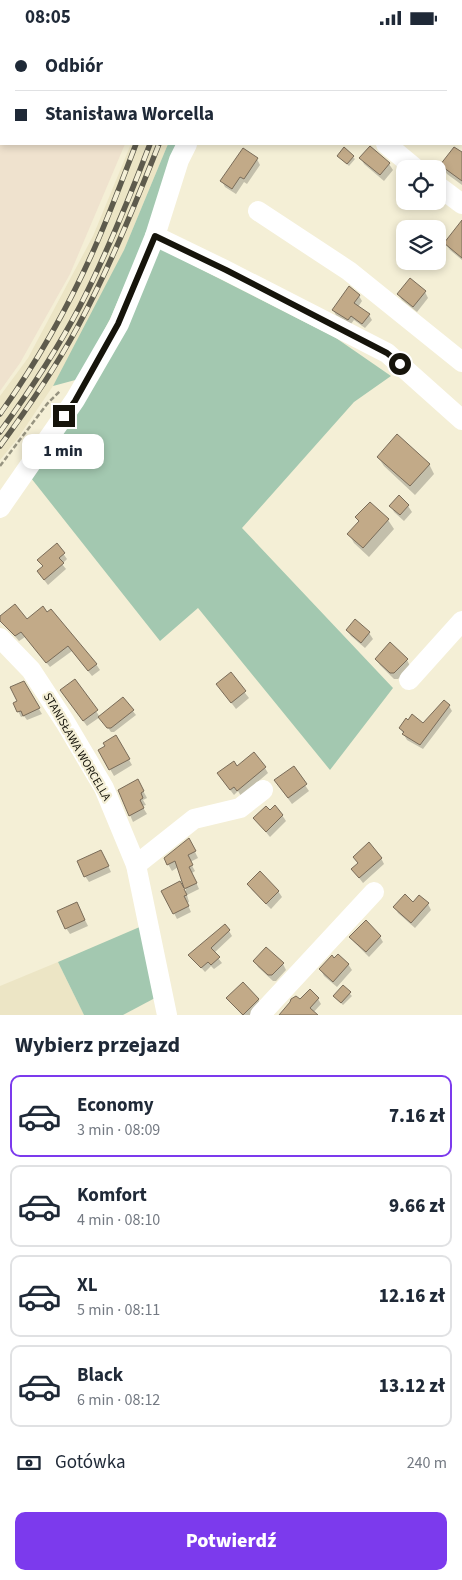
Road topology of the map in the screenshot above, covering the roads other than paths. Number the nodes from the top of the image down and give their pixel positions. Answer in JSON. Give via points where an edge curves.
{"nodes":[{"id":1,"x":186,"y":145,"type":"edge"},
{"id":2,"x":387,"y":145,"type":"edge"},
{"id":3,"x":405,"y":160,"type":"edge"},
{"id":4,"x":446,"y":192,"type":"edge"},
{"id":5,"x":462,"y":204,"type":"edge"},
{"id":6,"x":258,"y":211,"type":"dead end"},
{"id":7,"x":155,"y":236,"type":"junction"},
{"id":8,"x":462,"y":362,"type":"edge"},
{"id":9,"x":462,"y":420,"type":"edge"},
{"id":10,"x":0,"y":508,"type":"edge"},
{"id":11,"x":462,"y":621,"type":"edge"},
{"id":12,"x":0,"y":638,"type":"edge"},
{"id":13,"x":409,"y":680,"type":"dead end"},
{"id":14,"x":263,"y":791,"type":"dead end"},
{"id":15,"x":136,"y":865,"type":"junction"},
{"id":16,"x":374,"y":892,"type":"dead end"},
{"id":17,"x":167,"y":1015,"type":"edge"},
{"id":18,"x":260,"y":1015,"type":"edge"}],
"edges":[{"from":1,"to":7,"type":"street"},
{"from":2,"to":3,"type":"street"},
{"from":4,"to":5,"type":"street"},
{"from":6,"to":8,"type":"street","via":[[349,271]]},
{"from":7,"to":9,"type":"street","via":[[387,353]]},
{"from":7,"to":10,"type":"street","via":[[118,324],[75,401]]},
{"from":11,"to":13,"type":"street"},
{"from":12,"to":15,"type":"street","name":"STANISŁAWA WORCELLA","via":[[31,670],[65,722],[104,788]]},
{"from":14,"to":15,"type":"street","via":[[240,808],[194,819]]},
{"from":15,"to":17,"type":"street","name":"STANISŁAWA WORCELLA"},
{"from":16,"to":18,"type":"street"}]}
